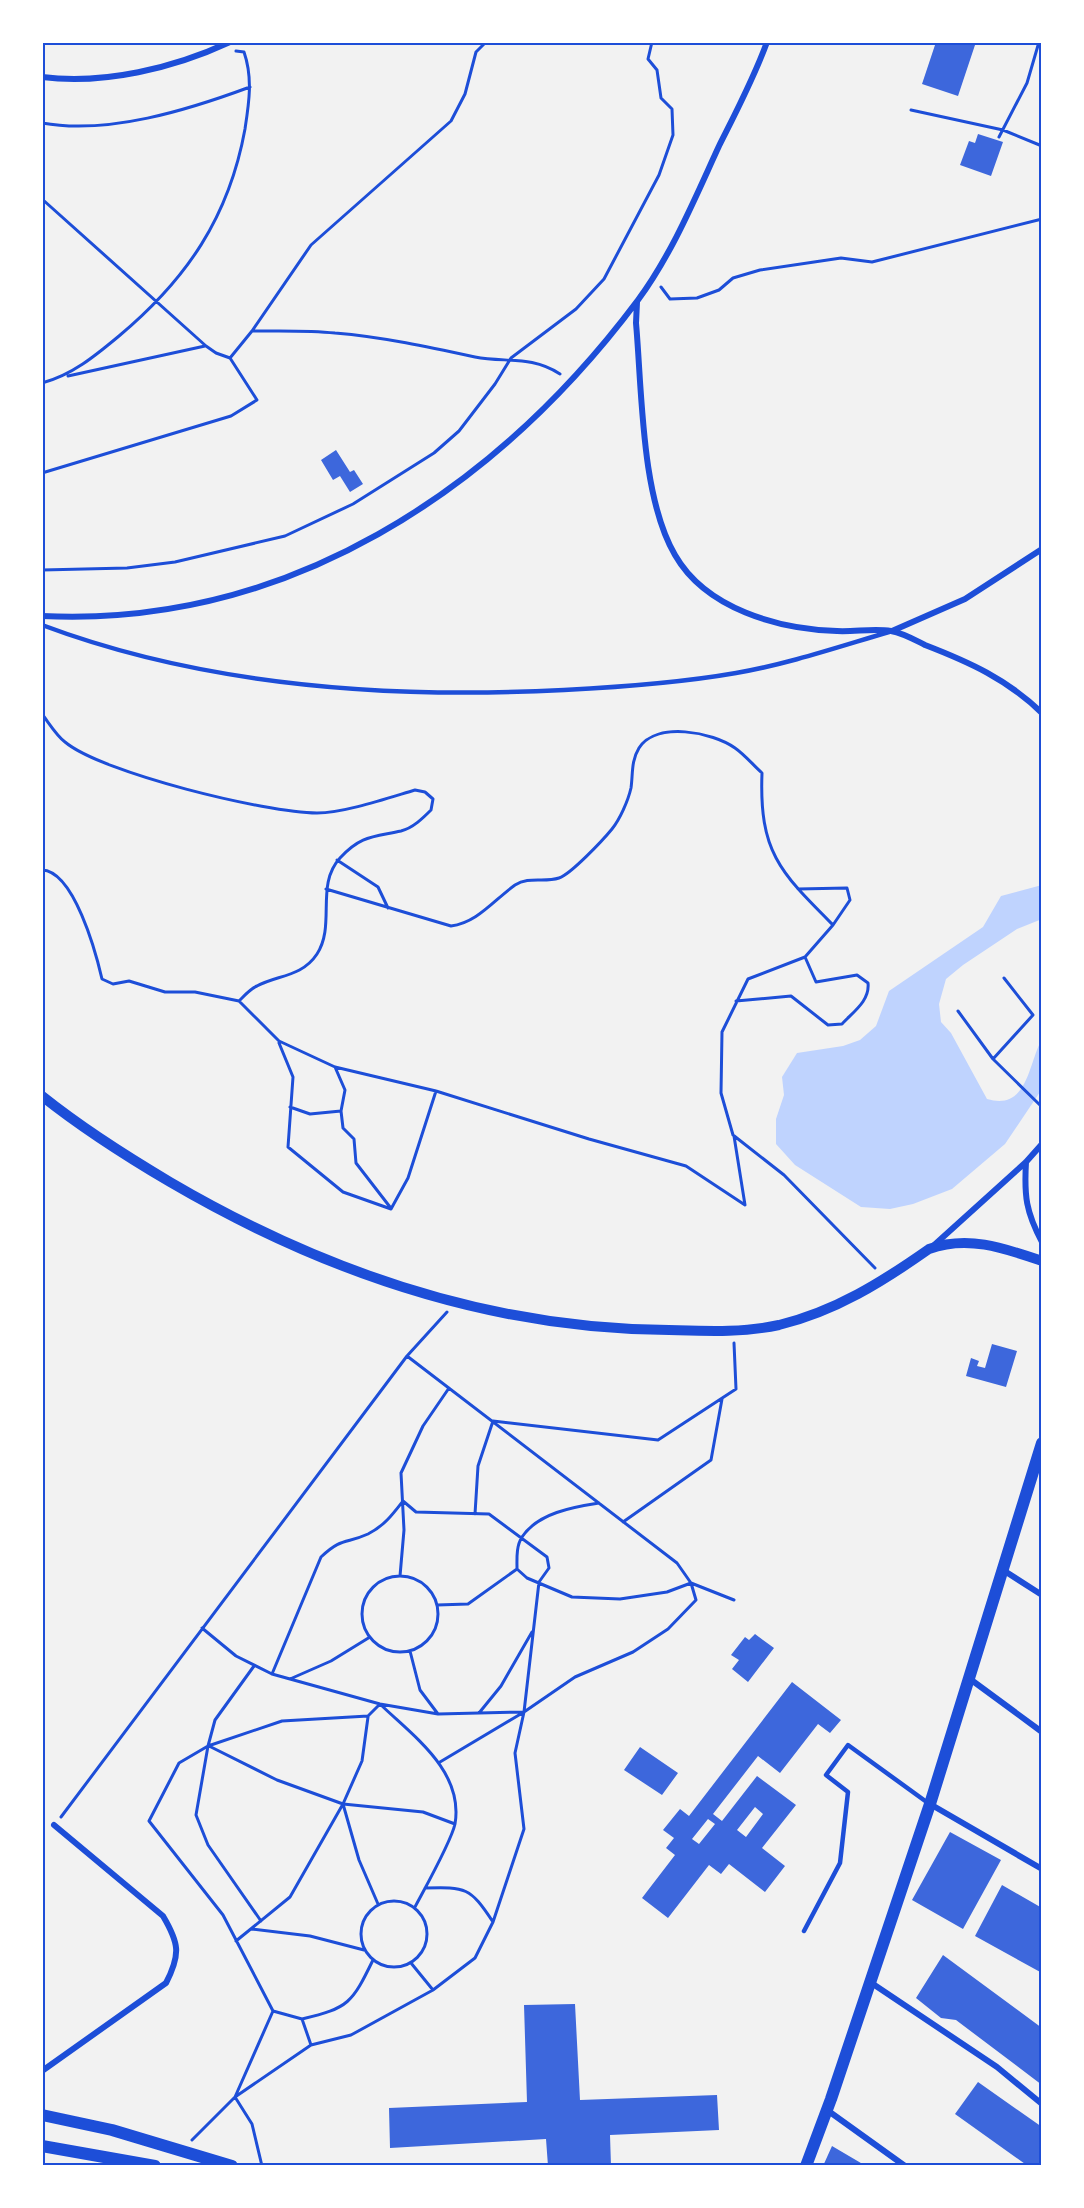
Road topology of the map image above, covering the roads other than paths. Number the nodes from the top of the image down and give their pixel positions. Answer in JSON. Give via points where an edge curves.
{"nodes":[{"id":1,"x":230,"y":42,"type":"edge"},
{"id":2,"x":767,"y":42,"type":"edge"},
{"id":3,"x":42,"y":77,"type":"edge"},
{"id":4,"x":637,"y":301,"type":"junction"},
{"id":5,"x":1042,"y":549,"type":"edge"},
{"id":6,"x":42,"y":616,"type":"edge"},
{"id":7,"x":42,"y":625,"type":"edge"},
{"id":8,"x":892,"y":631,"type":"junction"},
{"id":9,"x":1042,"y":713,"type":"edge"},
{"id":10,"x":42,"y":1096,"type":"edge"},
{"id":11,"x":1042,"y":1144,"type":"edge"},
{"id":12,"x":1026,"y":1162,"type":"junction"},
{"id":13,"x":1042,"y":1242,"type":"edge"},
{"id":14,"x":929,"y":1249,"type":"junction"},
{"id":15,"x":1042,"y":1261,"type":"edge"},
{"id":16,"x":1042,"y":1443,"type":"edge"},
{"id":17,"x":1003,"y":1570,"type":"junction"},
{"id":18,"x":1042,"y":1595,"type":"edge"},
{"id":19,"x":969,"y":1678,"type":"junction"},
{"id":20,"x":1042,"y":1732,"type":"edge"},
{"id":21,"x":930,"y":1804,"type":"junction"},
{"id":22,"x":54,"y":1825,"type":"road end"},
{"id":23,"x":1042,"y":1869,"type":"edge"},
{"id":24,"x":804,"y":1931,"type":"dead end"},
{"id":25,"x":870,"y":1982,"type":"junction"},
{"id":26,"x":42,"y":2071,"type":"edge"},
{"id":27,"x":1042,"y":2104,"type":"edge"},
{"id":28,"x":827,"y":2110,"type":"junction"},
{"id":29,"x":42,"y":2114,"type":"edge"},
{"id":30,"x":42,"y":2146,"type":"edge"},
{"id":31,"x":63,"y":2149,"type":"junction"},
{"id":32,"x":42,"y":2151,"type":"edge"},
{"id":33,"x":152,"y":2166,"type":"edge"},
{"id":34,"x":232,"y":2166,"type":"edge"},
{"id":35,"x":806,"y":2166,"type":"edge"},
{"id":36,"x":905,"y":2166,"type":"edge"}],
"edges":[{"from":1,"to":3,"type":"street","via":[[180,62],[139,71],[93,77]]},
{"from":2,"to":4,"type":"street","via":[[689,210]]},
{"from":4,"to":6,"type":"street","via":[[570,381],[519,432],[461,482],[345,553],[207,604],[127,616]]},
{"from":4,"to":8,"type":"street","via":[[647,457],[665,531],[693,579],[733,606],[790,626]]},
{"from":5,"to":8,"type":"street","via":[[965,599]]},
{"from":7,"to":8,"type":"lane","via":[[83,640],[210,671],[376,692],[501,693],[645,686],[736,673]]},
{"from":8,"to":9,"type":"street","via":[[976,665],[1003,680]]},
{"from":10,"to":14,"type":"street","via":[[121,1153],[212,1206],[333,1262],[455,1303],[502,1313],[628,1330],[734,1331],[777,1325],[819,1313],[885,1280]]},
{"from":11,"to":12,"type":"street"},
{"from":12,"to":13,"type":"street","via":[[1029,1218]]},
{"from":12,"to":14,"type":"street"},
{"from":14,"to":15,"type":"street","via":[[952,1243],[993,1244]]},
{"from":16,"to":17,"type":"main road"},
{"from":17,"to":18,"type":"street"},
{"from":17,"to":19,"type":"main road"},
{"from":19,"to":20,"type":"street"},
{"from":19,"to":21,"type":"main road"},
{"from":21,"to":23,"type":"street"},
{"from":21,"to":24,"type":"lane","via":[[848,1745],[826,1775],[848,1792],[840,1863]]},
{"from":21,"to":25,"type":"main road"},
{"from":22,"to":26,"type":"street","via":[[163,1916],[178,1948],[176,1964],[166,1983]]},
{"from":25,"to":27,"type":"street","via":[[997,2067]]},
{"from":25,"to":28,"type":"main road"},
{"from":28,"to":35,"type":"main road"},
{"from":28,"to":36,"type":"street"},
{"from":29,"to":34,"type":"main road"},
{"from":30,"to":31,"type":"main road"},
{"from":31,"to":32,"type":"street"},
{"from":31,"to":33,"type":"main road"}]}
